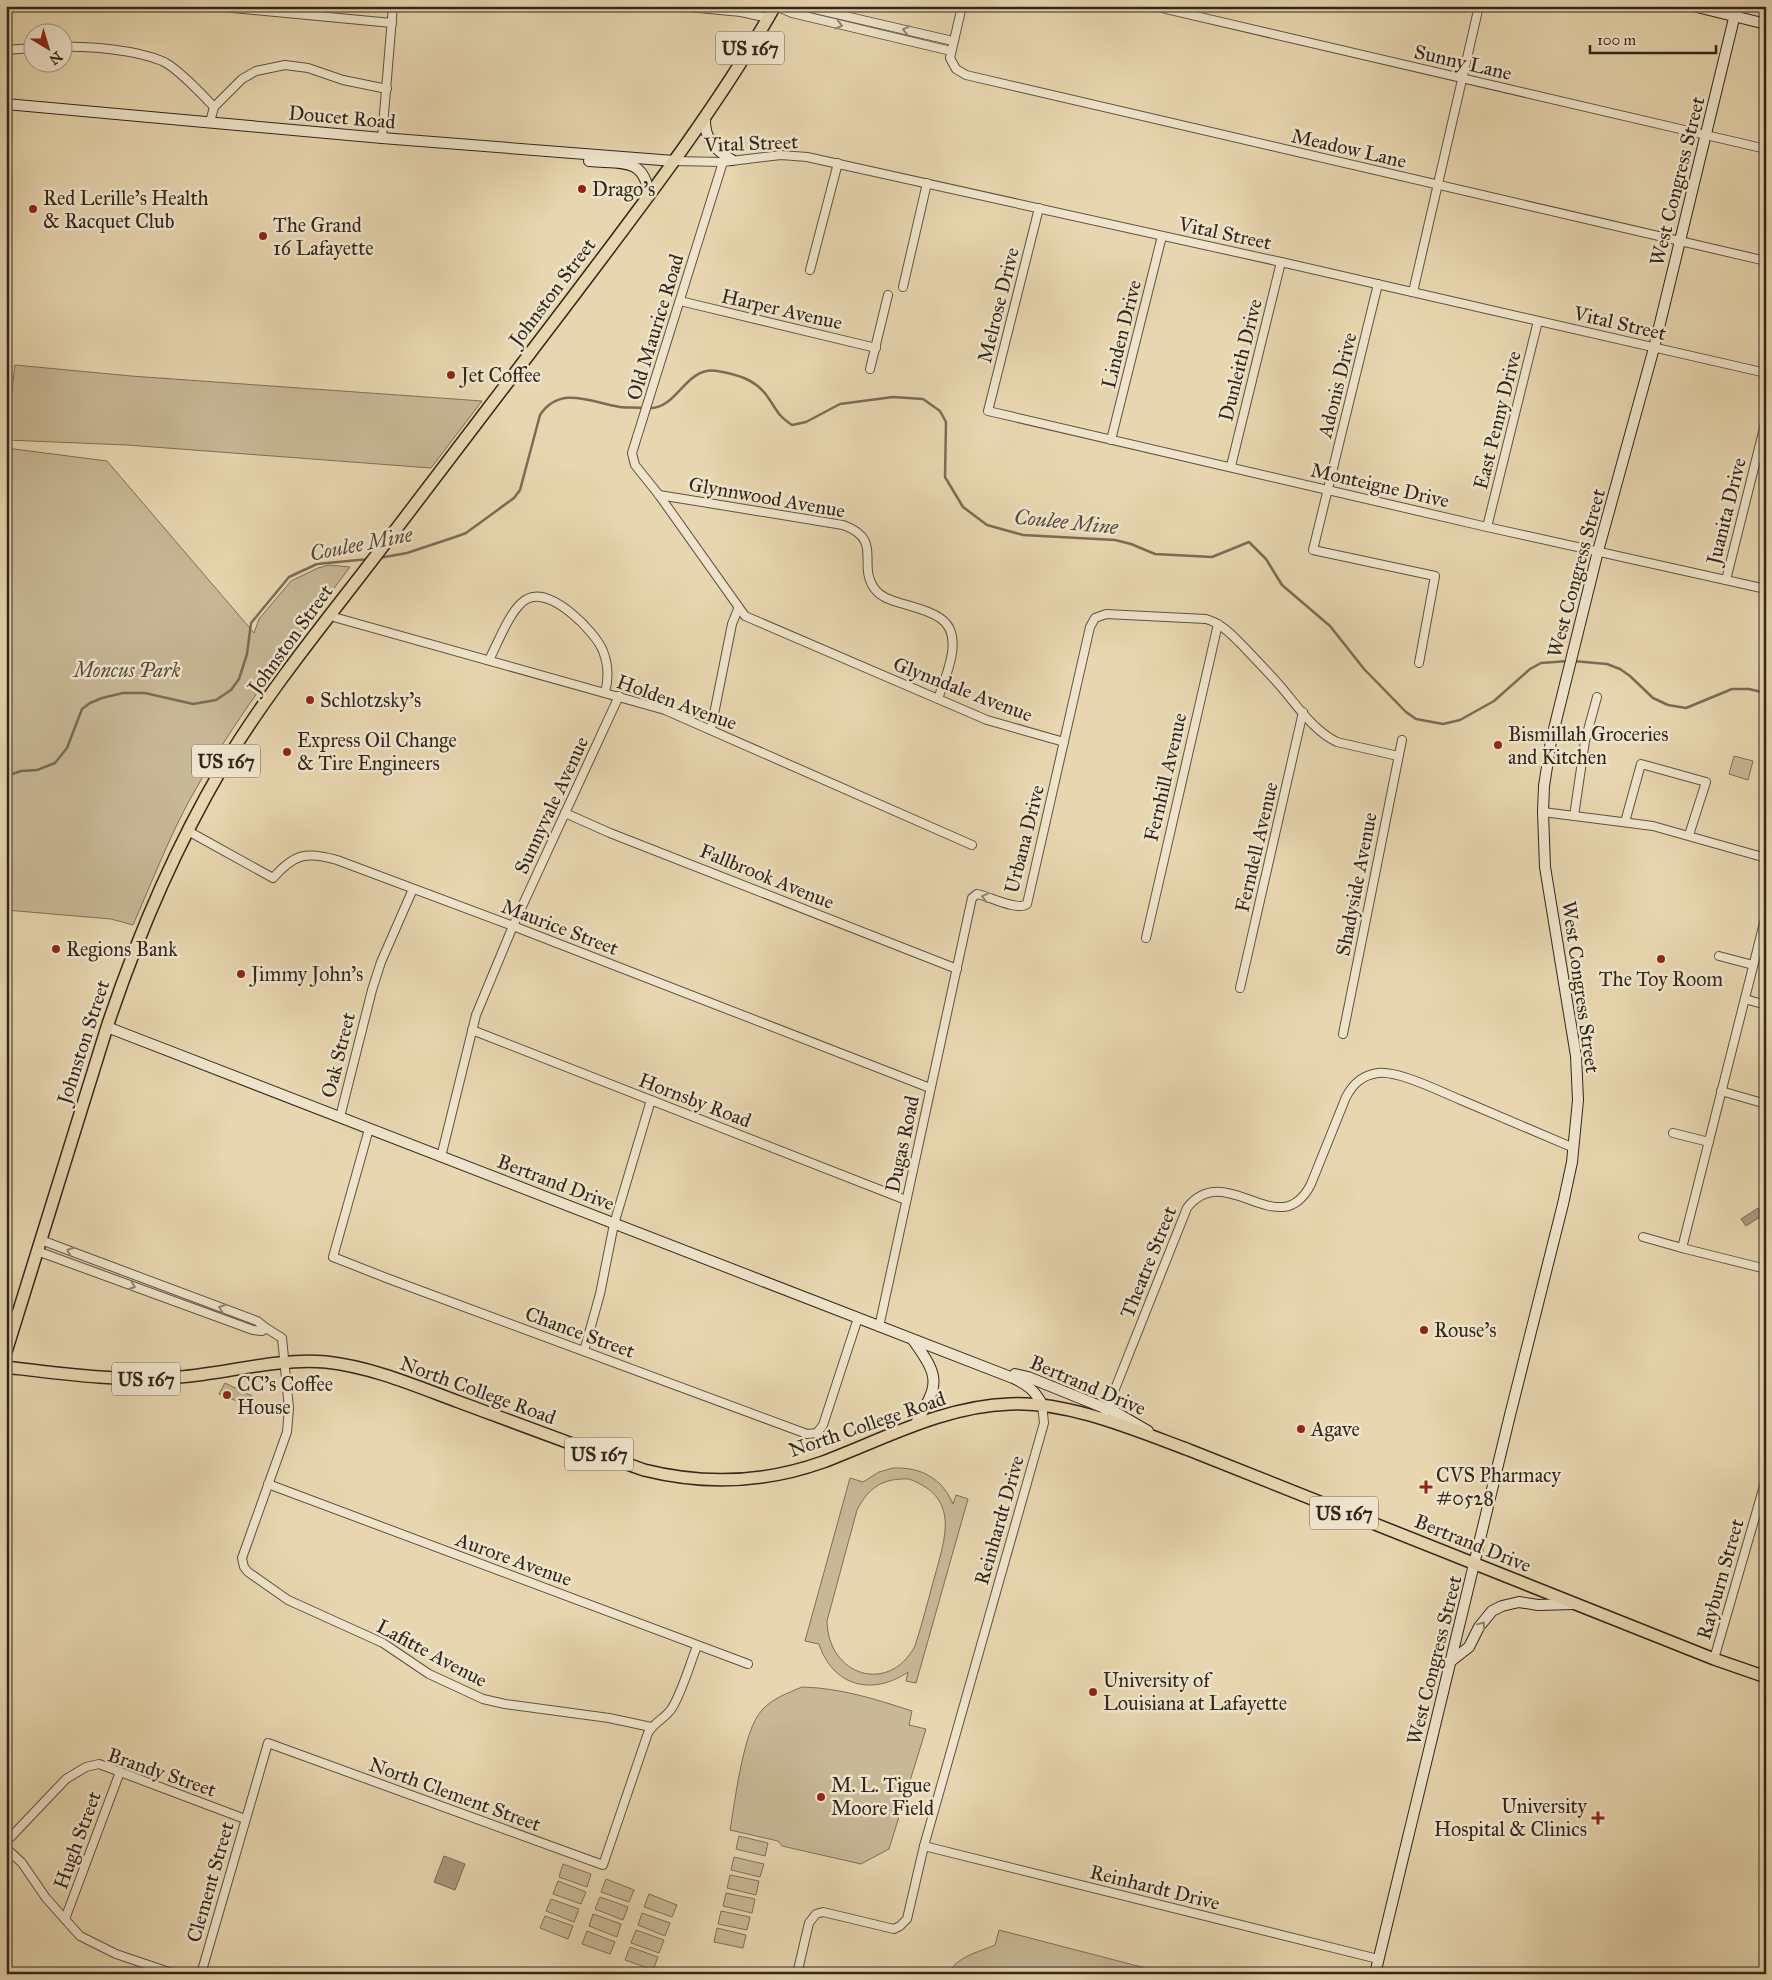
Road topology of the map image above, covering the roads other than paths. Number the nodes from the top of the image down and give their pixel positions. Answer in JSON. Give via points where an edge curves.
{"nodes":[{"id":1,"x":212,"y":6,"type":"edge"},
{"id":2,"x":393,"y":6,"type":"edge"},
{"id":3,"x":677,"y":6,"type":"edge"},
{"id":4,"x":776,"y":6,"type":"edge"},
{"id":5,"x":802,"y":6,"type":"edge"},
{"id":6,"x":962,"y":6,"type":"edge"},
{"id":7,"x":1153,"y":6,"type":"edge"},
{"id":8,"x":1479,"y":6,"type":"edge"},
{"id":9,"x":1693,"y":6,"type":"edge"},
{"id":10,"x":1735,"y":11,"type":"edge"},
{"id":11,"x":768,"y":18,"type":"junction"},
{"id":12,"x":392,"y":23,"type":"junction"},
{"id":13,"x":874,"y":23,"type":"junction"},
{"id":14,"x":1766,"y":24,"type":"edge"},
{"id":15,"x":872,"y":33,"type":"junction"},
{"id":16,"x":954,"y":41,"type":"junction"},
{"id":17,"x":72,"y":46,"type":"edge"},
{"id":18,"x":22,"y":49,"type":"edge"},
{"id":19,"x":6,"y":50,"type":"edge"},
{"id":20,"x":951,"y":51,"type":"junction"},
{"id":21,"x":1461,"y":78,"type":"junction"},
{"id":22,"x":386,"y":89,"type":"junction"},
{"id":23,"x":6,"y":104,"type":"edge"},
{"id":24,"x":214,"y":107,"type":"junction"},
{"id":25,"x":705,"y":118,"type":"junction"},
{"id":26,"x":210,"y":122,"type":"junction"},
{"id":27,"x":1707,"y":135,"type":"junction"},
{"id":28,"x":382,"y":138,"type":"junction"},
{"id":29,"x":440,"y":143,"type":"junction"},
{"id":30,"x":1766,"y":149,"type":"edge"},
{"id":31,"x":674,"y":161,"type":"junction"},
{"id":32,"x":727,"y":161,"type":"junction"},
{"id":33,"x":838,"y":163,"type":"junction"},
{"id":34,"x":927,"y":183,"type":"junction"},
{"id":35,"x":1436,"y":185,"type":"junction"},
{"id":36,"x":648,"y":196,"type":"junction"},
{"id":37,"x":1039,"y":208,"type":"junction"},
{"id":38,"x":1162,"y":236,"type":"junction"},
{"id":39,"x":1680,"y":242,"type":"junction"},
{"id":40,"x":1281,"y":262,"type":"junction"},
{"id":41,"x":1766,"y":262,"type":"edge"},
{"id":42,"x":810,"y":270,"type":"dead end"},
{"id":43,"x":1378,"y":284,"type":"junction"},
{"id":44,"x":903,"y":286,"type":"dead end"},
{"id":45,"x":1413,"y":292,"type":"junction"},
{"id":46,"x":888,"y":294,"type":"dead end"},
{"id":47,"x":680,"y":301,"type":"junction"},
{"id":48,"x":1538,"y":321,"type":"junction"},
{"id":49,"x":876,"y":348,"type":"junction"},
{"id":50,"x":1654,"y":348,"type":"junction"},
{"id":51,"x":870,"y":369,"type":"dead end"},
{"id":52,"x":1766,"y":373,"type":"edge"},
{"id":53,"x":988,"y":410,"type":"joint"},
{"id":54,"x":1766,"y":420,"type":"edge"},
{"id":55,"x":1111,"y":440,"type":"junction"},
{"id":56,"x":1231,"y":466,"type":"junction"},
{"id":57,"x":1328,"y":489,"type":"junction"},
{"id":58,"x":659,"y":495,"type":"junction"},
{"id":59,"x":1487,"y":527,"type":"junction"},
{"id":60,"x":1598,"y":552,"type":"junction"},
{"id":61,"x":1726,"y":580,"type":"junction"},
{"id":62,"x":1766,"y":590,"type":"edge"},
{"id":63,"x":738,"y":609,"type":"junction"},
{"id":64,"x":330,"y":616,"type":"junction"},
{"id":65,"x":1218,"y":624,"type":"junction"},
{"id":66,"x":489,"y":660,"type":"junction"},
{"id":67,"x":1419,"y":663,"type":"dead end"},
{"id":68,"x":605,"y":692,"type":"junction"},
{"id":69,"x":619,"y":696,"type":"junction"},
{"id":70,"x":1596,"y":697,"type":"dead end"},
{"id":71,"x":938,"y":699,"type":"junction"},
{"id":72,"x":1303,"y":712,"type":"junction"},
{"id":73,"x":711,"y":729,"type":"junction"},
{"id":74,"x":1402,"y":740,"type":"dead end"},
{"id":75,"x":1064,"y":742,"type":"junction"},
{"id":76,"x":1398,"y":756,"type":"junction"},
{"id":77,"x":1543,"y":812,"type":"junction"},
{"id":78,"x":565,"y":813,"type":"junction"},
{"id":79,"x":1574,"y":816,"type":"junction"},
{"id":80,"x":1625,"y":822,"type":"junction"},
{"id":81,"x":188,"y":831,"type":"junction"},
{"id":82,"x":1689,"y":835,"type":"junction"},
{"id":83,"x":972,"y":846,"type":"dead end"},
{"id":84,"x":1766,"y":858,"type":"edge"},
{"id":85,"x":413,"y":888,"type":"junction"},
{"id":86,"x":1766,"y":915,"type":"edge"},
{"id":87,"x":513,"y":926,"type":"junction"},
{"id":88,"x":1146,"y":938,"type":"dead end"},
{"id":89,"x":1719,"y":956,"type":"dead end"},
{"id":90,"x":1753,"y":965,"type":"junction"},
{"id":91,"x":956,"y":969,"type":"junction"},
{"id":92,"x":1240,"y":988,"type":"dead end"},
{"id":93,"x":1744,"y":999,"type":"junction"},
{"id":94,"x":1766,"y":1005,"type":"edge"},
{"id":95,"x":107,"y":1027,"type":"junction"},
{"id":96,"x":472,"y":1030,"type":"junction"},
{"id":97,"x":1343,"y":1034,"type":"dead end"},
{"id":98,"x":930,"y":1088,"type":"junction"},
{"id":99,"x":1722,"y":1091,"type":"junction"},
{"id":100,"x":651,"y":1100,"type":"junction"},
{"id":101,"x":1766,"y":1104,"type":"edge"},
{"id":102,"x":340,"y":1117,"type":"junction"},
{"id":103,"x":369,"y":1129,"type":"junction"},
{"id":104,"x":1673,"y":1133,"type":"dead end"},
{"id":105,"x":1709,"y":1142,"type":"junction"},
{"id":106,"x":1574,"y":1148,"type":"junction"},
{"id":107,"x":441,"y":1157,"type":"junction"},
{"id":108,"x":906,"y":1200,"type":"junction"},
{"id":109,"x":614,"y":1224,"type":"junction"},
{"id":110,"x":1644,"y":1237,"type":"dead end"},
{"id":111,"x":39,"y":1246,"type":"junction"},
{"id":112,"x":1682,"y":1248,"type":"junction"},
{"id":113,"x":1766,"y":1269,"type":"edge"},
{"id":114,"x":190,"y":1296,"type":"junction"},
{"id":115,"x":186,"y":1306,"type":"junction"},
{"id":116,"x":858,"y":1318,"type":"junction"},
{"id":117,"x":879,"y":1326,"type":"junction"},
{"id":118,"x":266,"y":1328,"type":"junction"},
{"id":119,"x":912,"y":1339,"type":"junction"},
{"id":120,"x":584,"y":1350,"type":"junction"},
{"id":121,"x":6,"y":1352,"type":"edge"},
{"id":122,"x":285,"y":1361,"type":"junction"},
{"id":123,"x":6,"y":1367,"type":"edge"},
{"id":124,"x":992,"y":1370,"type":"junction"},
{"id":125,"x":1042,"y":1404,"type":"junction"},
{"id":126,"x":1105,"y":1414,"type":"junction"},
{"id":127,"x":915,"y":1425,"type":"junction"},
{"id":128,"x":1766,"y":1479,"type":"edge"},
{"id":129,"x":268,"y":1484,"type":"junction"},
{"id":130,"x":1475,"y":1564,"type":"junction"},
{"id":131,"x":1574,"y":1604,"type":"junction"},
{"id":132,"x":697,"y":1646,"type":"junction"},
{"id":133,"x":1714,"y":1659,"type":"junction"},
{"id":134,"x":1451,"y":1661,"type":"junction"},
{"id":135,"x":748,"y":1664,"type":"dead end"},
{"id":136,"x":1766,"y":1677,"type":"edge"},
{"id":137,"x":651,"y":1727,"type":"junction"},
{"id":138,"x":297,"y":1754,"type":"joint"},
{"id":139,"x":120,"y":1772,"type":"junction"},
{"id":140,"x":245,"y":1819,"type":"junction"},
{"id":141,"x":6,"y":1842,"type":"edge"},
{"id":142,"x":924,"y":1846,"type":"junction"},
{"id":143,"x":6,"y":1848,"type":"edge"},
{"id":144,"x":65,"y":1919,"type":"junction"},
{"id":145,"x":1378,"y":1959,"type":"junction"},
{"id":146,"x":175,"y":1974,"type":"edge"},
{"id":147,"x":201,"y":1974,"type":"edge"},
{"id":148,"x":797,"y":1974,"type":"edge"},
{"id":149,"x":1375,"y":1974,"type":"edge"}],
"edges":[{"from":1,"to":12,"type":"street"},
{"from":2,"to":12,"type":"street"},
{"from":3,"to":11,"type":"street"},
{"from":4,"to":11,"type":"main road","name":"Johnston Street","number":"US 167"},
{"from":4,"to":15,"type":"street","one_way":true},
{"from":5,"to":13,"type":"street"},
{"from":6,"to":16,"type":"street"},
{"from":7,"to":21,"type":"street","name":"Sunny Lane"},
{"from":8,"to":21,"type":"street"},
{"from":9,"to":10,"type":"main road"},
{"from":10,"to":14,"type":"main road"},
{"from":10,"to":27,"type":"main road","name":"West Congress Street"},
{"from":11,"to":25,"type":"main road","name":"Johnston Street","number":"US 167"},
{"from":12,"to":22,"type":"street"},
{"from":13,"to":15,"type":"street"},
{"from":16,"to":13,"type":"street","one_way":true},
{"from":15,"to":20,"type":"street"},
{"from":16,"to":20,"type":"street"},
{"from":17,"to":24,"type":"street","via":[[163,61]]},
{"from":18,"to":19,"type":"street"},
{"from":20,"to":35,"type":"street","name":"Meadow Lane","via":[[951,62],[966,76]]},
{"from":21,"to":27,"type":"street","name":"Sunny Lane"},
{"from":21,"to":35,"type":"street"},
{"from":22,"to":24,"type":"street","via":[[285,65],[256,71],[242,79]]},
{"from":22,"to":28,"type":"street"},
{"from":23,"to":26,"type":"main road","name":"Doucet Road"},
{"from":24,"to":26,"type":"street"},
{"from":25,"to":31,"type":"main road","name":"Johnston Street","number":"US 167"},
{"from":25,"to":32,"type":"main road","via":[[711,145]]},
{"from":26,"to":28,"type":"main road","name":"Doucet Road"},
{"from":27,"to":30,"type":"street","name":"Sunny Lane"},
{"from":27,"to":39,"type":"main road","name":"West Congress Street"},
{"from":28,"to":29,"type":"main road","name":"Doucet Road"},
{"from":29,"to":31,"type":"main road","name":"Doucet Road"},
{"from":29,"to":36,"type":"main road","via":[[465,149],[633,165],[643,174]]},
{"from":31,"to":32,"type":"street","name":"Vital Street"},
{"from":31,"to":36,"type":"main road","name":"Johnston Street","number":"US 167"},
{"from":32,"to":33,"type":"street","name":"Vital Street","via":[[790,155]]},
{"from":32,"to":47,"type":"street","name":"Old Maurice Road"},
{"from":33,"to":34,"type":"street","name":"Vital Street"},
{"from":33,"to":42,"type":"street"},
{"from":34,"to":37,"type":"street","name":"Vital Street"},
{"from":34,"to":44,"type":"street"},
{"from":35,"to":39,"type":"street","name":"Meadow Lane"},
{"from":35,"to":45,"type":"street"},
{"from":36,"to":64,"type":"main road","name":"Johnston Street","number":"US 167"},
{"from":37,"to":38,"type":"street","name":"Vital Street"},
{"from":37,"to":53,"type":"street","name":"Melrose Drive"},
{"from":38,"to":40,"type":"street","name":"Vital Street"},
{"from":38,"to":55,"type":"street","name":"Linden Drive"},
{"from":39,"to":41,"type":"street","name":"Meadow Lane"},
{"from":39,"to":50,"type":"main road","name":"West Congress Street"},
{"from":40,"to":43,"type":"street","name":"Vital Street"},
{"from":40,"to":56,"type":"street","name":"Dunleith Drive"},
{"from":43,"to":45,"type":"street","name":"Vital Street"},
{"from":43,"to":57,"type":"street","name":"Adonis Drive"},
{"from":45,"to":48,"type":"street","name":"Vital Street"},
{"from":46,"to":49,"type":"street"},
{"from":47,"to":49,"type":"street","name":"Harper Avenue"},
{"from":47,"to":58,"type":"street","name":"Old Maurice Road","via":[[632,453],[632,460]]},
{"from":48,"to":50,"type":"street","name":"Vital Street"},
{"from":48,"to":59,"type":"street","name":"East Penny Drive"},
{"from":49,"to":51,"type":"street"},
{"from":50,"to":52,"type":"street","name":"Vital Street"},
{"from":50,"to":60,"type":"main road","name":"West Congress Street"},
{"from":53,"to":55,"type":"street","name":"Monteigne Drive"},
{"from":54,"to":61,"type":"street","name":"Juanita Drive"},
{"from":55,"to":56,"type":"street","name":"Monteigne Drive"},
{"from":56,"to":57,"type":"street","name":"Monteigne Drive"},
{"from":57,"to":59,"type":"street","name":"Monteigne Drive"},
{"from":57,"to":67,"type":"street","name":"Adonis Drive","via":[[1313,550],[1435,576]]},
{"from":58,"to":63,"type":"street"},
{"from":58,"to":71,"type":"street","name":"Glynnwood Avenue","via":[[827,522],[859,532],[865,540],[872,584],[878,593],[936,616],[948,625],[952,648]]},
{"from":59,"to":60,"type":"street","name":"Monteigne Drive"},
{"from":60,"to":61,"type":"street","name":"Monteigne Drive"},
{"from":60,"to":77,"type":"main road","name":"West Congress Street","via":[[1547,763]]},
{"from":61,"to":62,"type":"street","name":"Monteigne Drive"},
{"from":63,"to":71,"type":"street","name":"Glynndale Avenue","via":[[744,616]]},
{"from":63,"to":73,"type":"street","via":[[732,624]]},
{"from":64,"to":66,"type":"street","name":"Holden Avenue"},
{"from":64,"to":81,"type":"main road","name":"Johnston Street","number":"US 167","via":[[233,750]]},
{"from":65,"to":72,"type":"street","via":[[1267,671]]},
{"from":65,"to":75,"type":"street","via":[[1206,619],[1115,614],[1095,618],[1090,627]]},
{"from":65,"to":88,"type":"street","name":"Fernhill Avenue"},
{"from":66,"to":68,"type":"street","name":"Holden Avenue"},
{"from":66,"to":68,"type":"street","via":[[518,605],[534,596],[546,597],[570,612],[599,643],[608,671]]},
{"from":68,"to":69,"type":"street","name":"Holden Avenue"},
{"from":69,"to":73,"type":"street","name":"Holden Avenue"},
{"from":69,"to":78,"type":"street","name":"Sunnyvale Avenue"},
{"from":70,"to":79,"type":"street","via":[[1585,741]]},
{"from":71,"to":75,"type":"street","name":"Glynndale Avenue","via":[[999,724]]},
{"from":72,"to":76,"type":"street","via":[[1316,727],[1337,742]]},
{"from":72,"to":92,"type":"street","name":"Ferndell Avenue"},
{"from":73,"to":83,"type":"street","name":"Holden Avenue"},
{"from":74,"to":76,"type":"street","name":"Shadyside Avenue"},
{"from":75,"to":91,"type":"street","name":"Urbana Drive","one_way":true,"via":[[1029,900],[1024,906],[1016,906],[974,895]]},
{"from":76,"to":97,"type":"street","name":"Shadyside Avenue"},
{"from":77,"to":79,"type":"street"},
{"from":77,"to":106,"type":"main road","name":"West Congress Street","via":[[1548,891],[1576,1056],[1578,1100]]},
{"from":78,"to":87,"type":"street","name":"Sunnyvale Avenue"},
{"from":78,"to":91,"type":"street","name":"Fallbrook Avenue"},
{"from":79,"to":80,"type":"street"},
{"from":80,"to":82,"type":"street"},
{"from":80,"to":82,"type":"street","via":[[1641,764],[1706,782]]},
{"from":81,"to":85,"type":"street","name":"Maurice Street","via":[[273,878],[293,860],[317,855]]},
{"from":81,"to":95,"type":"main road","name":"Johnston Street","number":"US 167","via":[[132,956]]},
{"from":82,"to":84,"type":"street"},
{"from":85,"to":87,"type":"street","name":"Maurice Street"},
{"from":85,"to":102,"type":"street","name":"Oak Street","via":[[372,990]]},
{"from":86,"to":90,"type":"street"},
{"from":87,"to":96,"type":"street","name":"Sunnyvale Avenue"},
{"from":87,"to":98,"type":"street","name":"Maurice Street"},
{"from":89,"to":90,"type":"street"},
{"from":90,"to":93,"type":"street"},
{"from":91,"to":98,"type":"street","name":"Dugas Road"},
{"from":93,"to":94,"type":"street"},
{"from":93,"to":99,"type":"street"},
{"from":95,"to":102,"type":"main road","name":"Bertrand Drive"},
{"from":95,"to":111,"type":"main road","name":"Johnston Street","number":"US 167"},
{"from":96,"to":100,"type":"street","name":"Hornsby Road"},
{"from":96,"to":107,"type":"street","name":"Sunnyvale Avenue"},
{"from":98,"to":108,"type":"street","name":"Dugas Road"},
{"from":99,"to":101,"type":"street"},
{"from":99,"to":105,"type":"street"},
{"from":100,"to":108,"type":"street","name":"Hornsby Road"},
{"from":100,"to":109,"type":"street"},
{"from":102,"to":103,"type":"main road","name":"Bertrand Drive"},
{"from":103,"to":107,"type":"main road","name":"Bertrand Drive"},
{"from":103,"to":120,"type":"street","name":"Chance Street","via":[[332,1257]]},
{"from":104,"to":105,"type":"street"},
{"from":105,"to":112,"type":"street"},
{"from":106,"to":126,"type":"street","name":"Theatre Street","via":[[1421,1084],[1388,1074],[1362,1078],[1346,1097],[1311,1184],[1297,1201],[1284,1207],[1269,1207],[1234,1194],[1215,1191],[1198,1197],[1187,1208]]},
{"from":106,"to":130,"type":"main road","name":"West Congress Street","via":[[1564,1204]]},
{"from":107,"to":109,"type":"main road","name":"Bertrand Drive"},
{"from":108,"to":117,"type":"street","name":"Dugas Road"},
{"from":109,"to":116,"type":"main road","name":"Bertrand Drive"},
{"from":109,"to":120,"type":"street","via":[[600,1294]]},
{"from":110,"to":112,"type":"street"},
{"from":114,"to":111,"type":"street","one_way":true},
{"from":111,"to":115,"type":"street","one_way":true},
{"from":111,"to":121,"type":"main road","name":"Johnston Street","number":"US 167"},
{"from":112,"to":113,"type":"street"},
{"from":114,"to":115,"type":"street"},
{"from":118,"to":114,"type":"street","one_way":true,"via":[[257,1320]]},
{"from":115,"to":118,"type":"street","via":[[253,1330],[262,1332]]},
{"from":116,"to":117,"type":"main road","name":"Bertrand Drive"},
{"from":116,"to":120,"type":"street","name":"Chance Street","via":[[823,1425],[817,1433],[807,1434]]},
{"from":117,"to":119,"type":"main road","name":"Bertrand Drive"},
{"from":118,"to":122,"type":"street","via":[[282,1338]]},
{"from":119,"to":124,"type":"main road","name":"Bertrand Drive"},
{"from":119,"to":127,"type":"main road","via":[[929,1362],[934,1378],[929,1400]]},
{"from":122,"to":123,"type":"main road","name":"North College Road","number":"US 167","via":[[158,1379],[88,1377]]},
{"from":122,"to":127,"type":"main road","name":"North College Road","number":"US 167","via":[[325,1362],[389,1376],[618,1461],[688,1479],[742,1480],[778,1474],[823,1462]]},
{"from":122,"to":129,"type":"street","via":[[288,1424]]},
{"from":124,"to":125,"type":"main road","name":"Bertrand Drive","via":[[1027,1384]]},
{"from":124,"to":126,"type":"main road","name":"Bertrand Drive","via":[[1028,1377]]},
{"from":125,"to":126,"type":"main road","name":"Bertrand Drive","number":"US 167"},
{"from":125,"to":127,"type":"main road","name":"North College Road","number":"US 167","via":[[979,1407]]},
{"from":125,"to":142,"type":"street","name":"Reinhardt Drive","via":[[1044,1423]]},
{"from":126,"to":130,"type":"main road","name":"Bertrand Drive","number":"US 167"},
{"from":128,"to":133,"type":"street","name":"Rayburn Street"},
{"from":129,"to":132,"type":"street","name":"Aurore Avenue"},
{"from":129,"to":137,"type":"street","name":"Lafitte Avenue","via":[[242,1558],[244,1567],[268,1588],[383,1643],[429,1674],[483,1700]]},
{"from":130,"to":131,"type":"main road","name":"Bertrand Drive","number":"US 167"},
{"from":130,"to":134,"type":"main road","name":"West Congress Street"},
{"from":131,"to":133,"type":"main road","name":"Bertrand Drive","number":"US 167"},
{"from":134,"to":131,"type":"main road","one_way":true,"via":[[1469,1647],[1492,1611],[1502,1606],[1519,1602]]},
{"from":132,"to":135,"type":"street","name":"Aurore Avenue"},
{"from":132,"to":137,"type":"street","via":[[673,1706]]},
{"from":133,"to":136,"type":"main road","name":"Bertrand Drive","number":"US 167"},
{"from":134,"to":145,"type":"main road","name":"West Congress Street"},
{"from":137,"to":138,"type":"street","name":"North Clement Street","via":[[603,1864]]},
{"from":138,"to":140,"type":"street","name":"Clement Street","via":[[268,1743]]},
{"from":139,"to":140,"type":"street","name":"Brandy Street"},
{"from":139,"to":141,"type":"street","name":"Brandy Street","via":[[98,1764],[66,1779]]},
{"from":139,"to":144,"type":"street","name":"Hugh Street"},
{"from":140,"to":147,"type":"street","name":"Clement Street"},
{"from":142,"to":145,"type":"street","name":"Reinhardt Drive"},
{"from":142,"to":148,"type":"street","name":"Reinhardt Drive","via":[[905,1922],[894,1929],[818,1913],[809,1923]]},
{"from":143,"to":144,"type":"street","via":[[22,1863]]},
{"from":144,"to":146,"type":"street","via":[[75,1932],[92,1943]]},
{"from":145,"to":149,"type":"main road","name":"West Congress Street"}]}
